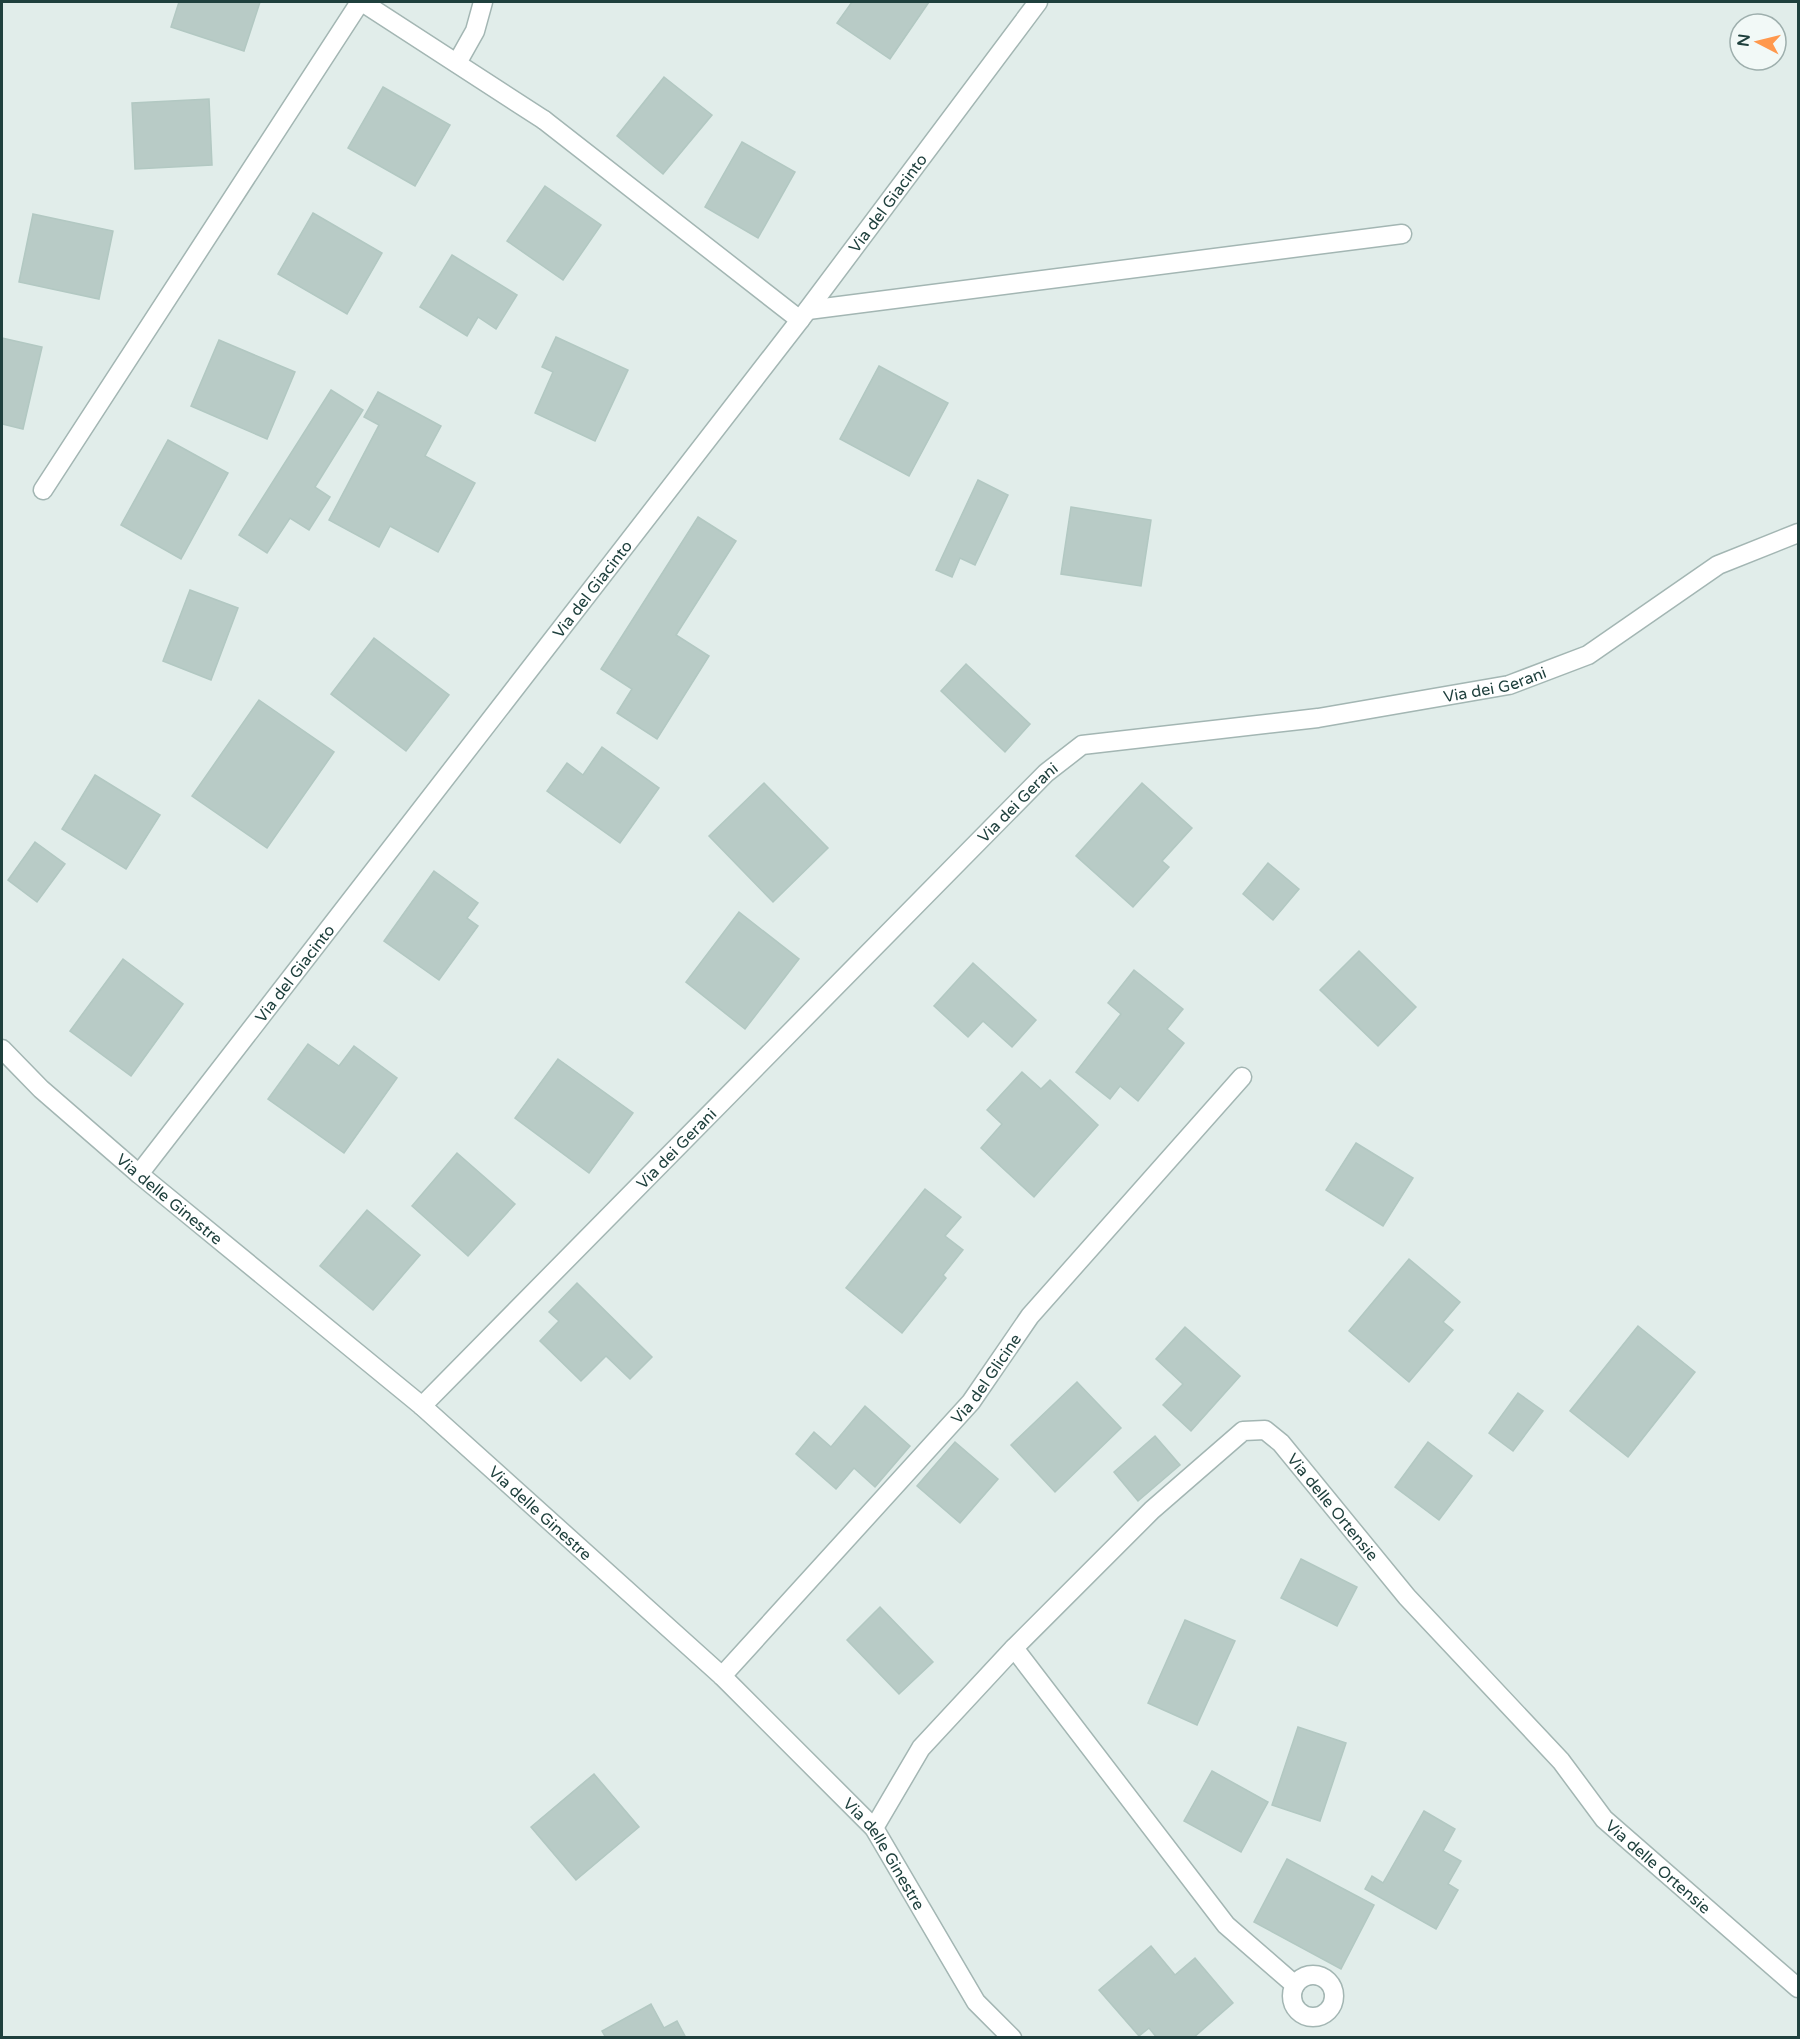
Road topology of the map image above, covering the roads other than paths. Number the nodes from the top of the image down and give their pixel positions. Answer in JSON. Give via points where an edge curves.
{"nodes":[{"id":1,"x":361,"y":2,"type":"edge"},
{"id":2,"x":483,"y":2,"type":"edge"},
{"id":3,"x":1038,"y":2,"type":"edge"},
{"id":4,"x":457,"y":63,"type":"junction"},
{"id":5,"x":1402,"y":234,"type":"dead end"},
{"id":6,"x":804,"y":315,"type":"junction"},
{"id":7,"x":43,"y":490,"type":"dead end"},
{"id":8,"x":1798,"y":533,"type":"edge"},
{"id":9,"x":2,"y":1049,"type":"edge"},
{"id":10,"x":1242,"y":1077,"type":"dead end"},
{"id":11,"x":139,"y":1174,"type":"junction"},
{"id":12,"x":422,"y":1406,"type":"junction"},
{"id":13,"x":1014,"y":1648,"type":"junction"},
{"id":14,"x":722,"y":1676,"type":"junction"},
{"id":15,"x":874,"y":1828,"type":"junction"},
{"id":16,"x":1294,"y":1984,"type":"dead end"},
{"id":17,"x":1798,"y":1988,"type":"edge"},
{"id":18,"x":1012,"y":2037,"type":"edge"}],
"edges":[{"from":1,"to":4,"type":"street"},
{"from":1,"to":7,"type":"street"},
{"from":2,"to":4,"type":"street","via":[[475,31]]},
{"from":3,"to":6,"type":"street","name":"Via del Giacinto"},
{"from":4,"to":6,"type":"street","via":[[544,120]]},
{"from":5,"to":6,"type":"street"},
{"from":6,"to":11,"type":"street","name":"Via del Giacinto"},
{"from":8,"to":12,"type":"street","name":"Via dei Gerani","via":[[1718,565],[1587,655],[1509,684],[1318,718],[1082,745],[1046,773]]},
{"from":9,"to":11,"type":"street","name":"Via delle Ginestre","via":[[41,1089]]},
{"from":10,"to":14,"type":"street","name":"Via del Glicine","via":[[1030,1316],[971,1402]]},
{"from":11,"to":12,"type":"street","name":"Via delle Ginestre"},
{"from":12,"to":14,"type":"street","name":"Via delle Ginestre"},
{"from":13,"to":15,"type":"street","name":"Via delle Ortensie","via":[[921,1748]]},
{"from":13,"to":16,"type":"street","via":[[1226,1925]]},
{"from":13,"to":17,"type":"street","name":"Via delle Ortensie","via":[[1152,1510],[1243,1431],[1265,1430],[1281,1443],[1407,1597],[1561,1761],[1604,1819]]},
{"from":14,"to":15,"type":"street","name":"Via delle Ginestre"},
{"from":15,"to":18,"type":"street","name":"Via delle Ginestre","via":[[976,2002]]}]}
